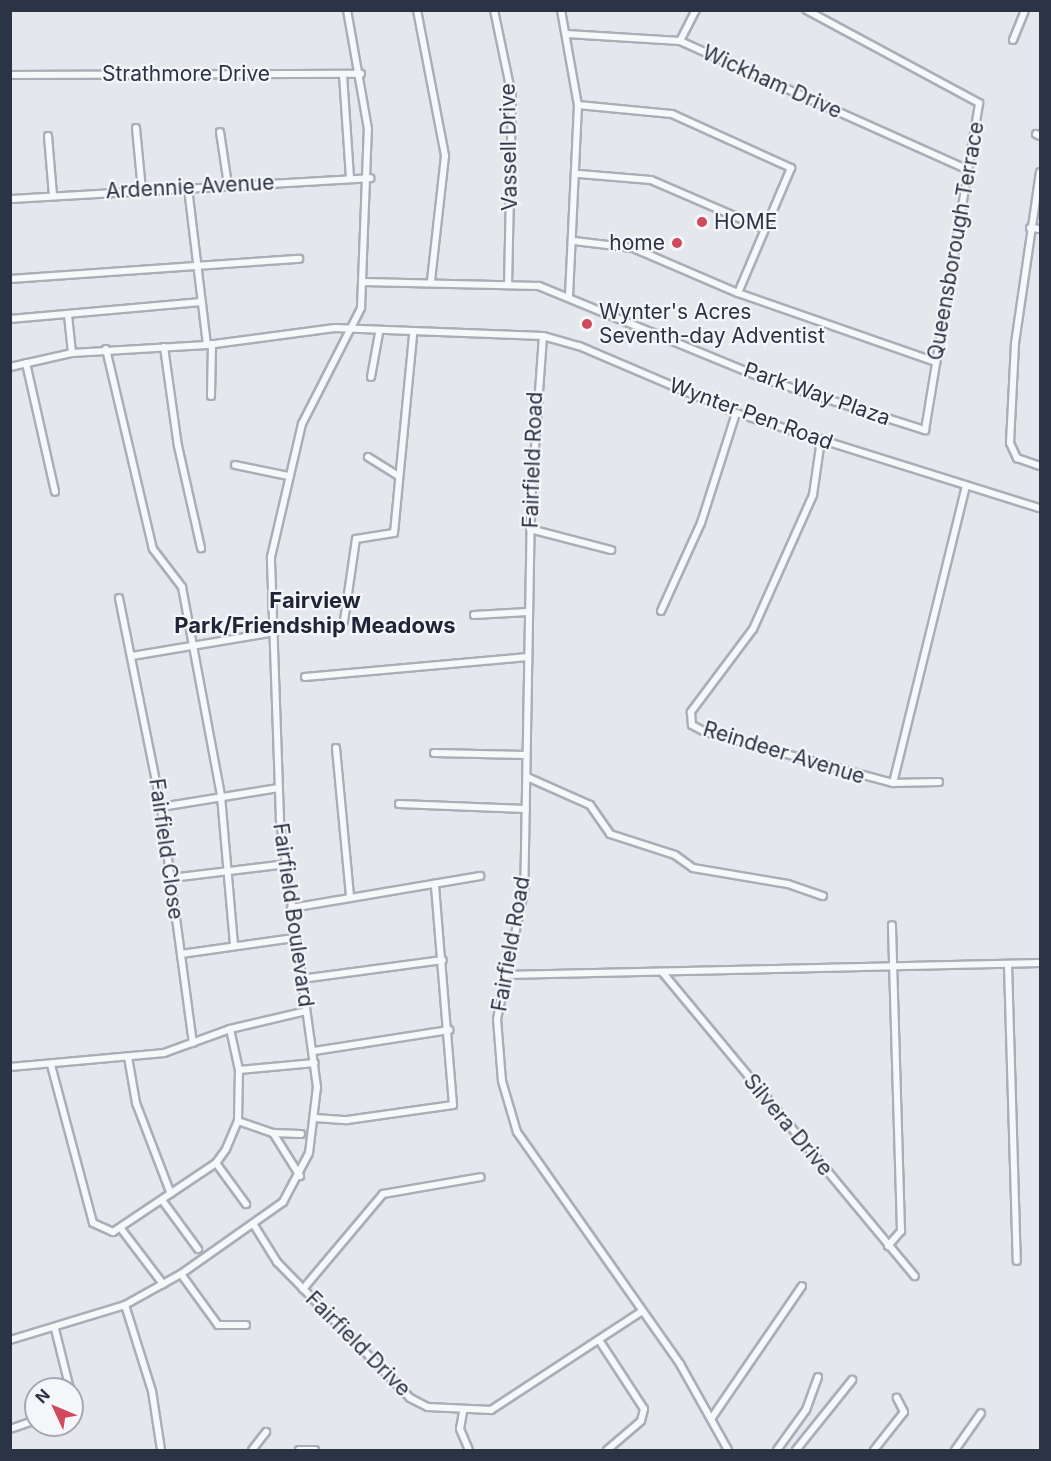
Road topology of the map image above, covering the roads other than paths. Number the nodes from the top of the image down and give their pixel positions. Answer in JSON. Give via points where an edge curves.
{"nodes":[{"id":1,"x":347,"y":10,"type":"edge"},
{"id":2,"x":417,"y":10,"type":"edge"},
{"id":3,"x":494,"y":10,"type":"edge"},
{"id":4,"x":561,"y":10,"type":"edge"},
{"id":5,"x":696,"y":10,"type":"edge"},
{"id":6,"x":806,"y":10,"type":"edge"},
{"id":7,"x":1025,"y":10,"type":"edge"},
{"id":8,"x":567,"y":34,"type":"junction"},
{"id":9,"x":1013,"y":40,"type":"dead end"},
{"id":10,"x":680,"y":41,"type":"junction"},
{"id":11,"x":361,"y":74,"type":"junction"},
{"id":12,"x":10,"y":75,"type":"edge"},
{"id":13,"x":343,"y":75,"type":"junction"},
{"id":14,"x":578,"y":105,"type":"junction"},
{"id":15,"x":136,"y":128,"type":"dead end"},
{"id":16,"x":220,"y":132,"type":"dead end"},
{"id":17,"x":48,"y":136,"type":"dead end"},
{"id":18,"x":968,"y":170,"type":"junction"},
{"id":19,"x":1041,"y":172,"type":"edge"},
{"id":20,"x":579,"y":174,"type":"junction"},
{"id":21,"x":350,"y":178,"type":"junction"},
{"id":22,"x":369,"y":178,"type":"junction"},
{"id":23,"x":228,"y":185,"type":"junction"},
{"id":24,"x":188,"y":188,"type":"junction"},
{"id":25,"x":142,"y":190,"type":"junction"},
{"id":26,"x":53,"y":195,"type":"junction"},
{"id":27,"x":10,"y":199,"type":"edge"},
{"id":28,"x":1030,"y":228,"type":"junction"},
{"id":29,"x":764,"y":229,"type":"junction"},
{"id":30,"x":1041,"y":229,"type":"edge"},
{"id":31,"x":574,"y":241,"type":"junction"},
{"id":32,"x":299,"y":259,"type":"dead end"},
{"id":33,"x":197,"y":266,"type":"junction"},
{"id":34,"x":10,"y":279,"type":"edge"},
{"id":35,"x":431,"y":280,"type":"junction"},
{"id":36,"x":363,"y":282,"type":"junction"},
{"id":37,"x":508,"y":285,"type":"junction"},
{"id":38,"x":738,"y":293,"type":"junction"},
{"id":39,"x":569,"y":297,"type":"junction"},
{"id":40,"x":201,"y":302,"type":"junction"},
{"id":41,"x":68,"y":315,"type":"junction"},
{"id":42,"x":10,"y":319,"type":"edge"},
{"id":43,"x":353,"y":328,"type":"junction"},
{"id":44,"x":379,"y":333,"type":"junction"},
{"id":45,"x":413,"y":334,"type":"junction"},
{"id":46,"x":543,"y":336,"type":"junction"},
{"id":47,"x":210,"y":344,"type":"junction"},
{"id":48,"x":164,"y":347,"type":"junction"},
{"id":49,"x":106,"y":349,"type":"junction"},
{"id":50,"x":72,"y":353,"type":"junction"},
{"id":51,"x":936,"y":362,"type":"junction"},
{"id":52,"x":26,"y":363,"type":"junction"},
{"id":53,"x":10,"y":368,"type":"edge"},
{"id":54,"x":371,"y":377,"type":"dead end"},
{"id":55,"x":211,"y":396,"type":"dead end"},
{"id":56,"x":736,"y":413,"type":"junction"},
{"id":57,"x":925,"y":430,"type":"joint"},
{"id":58,"x":821,"y":440,"type":"junction"},
{"id":59,"x":368,"y":457,"type":"dead end"},
{"id":60,"x":235,"y":465,"type":"dead end"},
{"id":61,"x":1041,"y":466,"type":"edge"},
{"id":62,"x":288,"y":476,"type":"junction"},
{"id":63,"x":398,"y":476,"type":"junction"},
{"id":64,"x":965,"y":489,"type":"junction"},
{"id":65,"x":55,"y":492,"type":"dead end"},
{"id":66,"x":1041,"y":508,"type":"edge"},
{"id":67,"x":530,"y":529,"type":"junction"},
{"id":68,"x":201,"y":548,"type":"dead end"},
{"id":69,"x":611,"y":550,"type":"dead end"},
{"id":70,"x":119,"y":598,"type":"dead end"},
{"id":71,"x":661,"y":611,"type":"dead end"},
{"id":72,"x":528,"y":612,"type":"junction"},
{"id":73,"x":474,"y":615,"type":"dead end"},
{"id":74,"x":344,"y":621,"type":"dead end"},
{"id":75,"x":274,"y":632,"type":"junction"},
{"id":76,"x":192,"y":645,"type":"junction"},
{"id":77,"x":132,"y":656,"type":"junction"},
{"id":78,"x":528,"y":657,"type":"junction"},
{"id":79,"x":305,"y":677,"type":"dead end"},
{"id":80,"x":336,"y":748,"type":"dead end"},
{"id":81,"x":434,"y":753,"type":"dead end"},
{"id":82,"x":525,"y":755,"type":"junction"},
{"id":83,"x":527,"y":777,"type":"junction"},
{"id":84,"x":939,"y":782,"type":"dead end"},
{"id":85,"x":893,"y":783,"type":"junction"},
{"id":86,"x":278,"y":788,"type":"junction"},
{"id":87,"x":221,"y":796,"type":"junction"},
{"id":88,"x":399,"y":804,"type":"dead end"},
{"id":89,"x":161,"y":807,"type":"junction"},
{"id":90,"x":526,"y":809,"type":"junction"},
{"id":91,"x":286,"y":864,"type":"junction"},
{"id":92,"x":227,"y":873,"type":"junction"},
{"id":93,"x":480,"y":876,"type":"dead end"},
{"id":94,"x":171,"y":878,"type":"junction"},
{"id":95,"x":435,"y":884,"type":"junction"},
{"id":96,"x":823,"y":896,"type":"dead end"},
{"id":97,"x":350,"y":897,"type":"junction"},
{"id":98,"x":291,"y":908,"type":"junction"},
{"id":99,"x":892,"y":925,"type":"dead end"},
{"id":100,"x":294,"y":938,"type":"junction"},
{"id":101,"x":234,"y":945,"type":"junction"},
{"id":102,"x":181,"y":954,"type":"junction"},
{"id":103,"x":442,"y":960,"type":"junction"},
{"id":104,"x":1041,"y":963,"type":"edge"},
{"id":105,"x":1008,"y":965,"type":"junction"},
{"id":106,"x":891,"y":970,"type":"junction"},
{"id":107,"x":663,"y":973,"type":"junction"},
{"id":108,"x":506,"y":975,"type":"junction"},
{"id":109,"x":301,"y":979,"type":"junction"},
{"id":110,"x":306,"y":1011,"type":"junction"},
{"id":111,"x":230,"y":1029,"type":"junction"},
{"id":112,"x":449,"y":1030,"type":"junction"},
{"id":113,"x":193,"y":1043,"type":"junction"},
{"id":114,"x":314,"y":1051,"type":"junction"},
{"id":115,"x":128,"y":1057,"type":"junction"},
{"id":116,"x":315,"y":1063,"type":"junction"},
{"id":117,"x":51,"y":1065,"type":"junction"},
{"id":118,"x":10,"y":1067,"type":"edge"},
{"id":119,"x":239,"y":1070,"type":"junction"},
{"id":120,"x":315,"y":1118,"type":"junction"},
{"id":121,"x":238,"y":1121,"type":"junction"},
{"id":122,"x":273,"y":1133,"type":"junction"},
{"id":123,"x":301,"y":1134,"type":"dead end"},
{"id":124,"x":216,"y":1163,"type":"junction"},
{"id":125,"x":300,"y":1176,"type":"junction"},
{"id":126,"x":481,"y":1177,"type":"dead end"},
{"id":127,"x":171,"y":1194,"type":"junction"},
{"id":128,"x":162,"y":1200,"type":"junction"},
{"id":129,"x":246,"y":1204,"type":"dead end"},
{"id":130,"x":254,"y":1225,"type":"junction"},
{"id":131,"x":122,"y":1230,"type":"junction"},
{"id":132,"x":888,"y":1246,"type":"junction"},
{"id":133,"x":198,"y":1249,"type":"dead end"},
{"id":134,"x":1017,"y":1261,"type":"dead end"},
{"id":135,"x":182,"y":1274,"type":"junction"},
{"id":136,"x":915,"y":1276,"type":"dead end"},
{"id":137,"x":163,"y":1284,"type":"junction"},
{"id":138,"x":802,"y":1286,"type":"dead end"},
{"id":139,"x":303,"y":1289,"type":"junction"},
{"id":140,"x":125,"y":1305,"type":"junction"},
{"id":141,"x":641,"y":1311,"type":"junction"},
{"id":142,"x":246,"y":1326,"type":"dead end"},
{"id":143,"x":55,"y":1329,"type":"junction"},
{"id":144,"x":10,"y":1340,"type":"edge"},
{"id":145,"x":599,"y":1340,"type":"junction"},
{"id":146,"x":67,"y":1377,"type":"edge"},
{"id":147,"x":818,"y":1377,"type":"dead end"},
{"id":148,"x":852,"y":1380,"type":"dead end"},
{"id":149,"x":897,"y":1398,"type":"dead end"},
{"id":150,"x":463,"y":1412,"type":"junction"},
{"id":151,"x":981,"y":1413,"type":"dead end"},
{"id":152,"x":711,"y":1419,"type":"junction"},
{"id":153,"x":266,"y":1432,"type":"dead end"},
{"id":154,"x":162,"y":1450,"type":"edge"},
{"id":155,"x":252,"y":1450,"type":"edge"},
{"id":156,"x":299,"y":1450,"type":"edge"},
{"id":157,"x":315,"y":1450,"type":"edge"},
{"id":158,"x":469,"y":1450,"type":"edge"},
{"id":159,"x":607,"y":1450,"type":"edge"},
{"id":160,"x":728,"y":1450,"type":"edge"},
{"id":161,"x":777,"y":1450,"type":"edge"},
{"id":162,"x":796,"y":1450,"type":"edge"},
{"id":163,"x":874,"y":1450,"type":"edge"},
{"id":164,"x":955,"y":1450,"type":"edge"}],
"edges":[{"from":1,"to":11,"type":"street","name":"Fairfield Boulevard"},
{"from":2,"to":35,"type":"street","via":[[445,156]]},
{"from":3,"to":37,"type":"street","name":"Vassell Drive","via":[[512,96]]},
{"from":4,"to":8,"type":"street"},
{"from":5,"to":10,"type":"street"},
{"from":6,"to":18,"type":"street","name":"Queensborough Terrace","via":[[979,103]]},
{"from":7,"to":9,"type":"street"},
{"from":8,"to":10,"type":"street","name":"Wickham Drive"},
{"from":8,"to":14,"type":"street"},
{"from":10,"to":18,"type":"street","name":"Wickham Drive"},
{"from":11,"to":13,"type":"street","name":"Strathmore Drive"},
{"from":11,"to":22,"type":"street","name":"Fairfield Boulevard"},
{"from":12,"to":13,"type":"street","name":"Strathmore Drive"},
{"from":13,"to":21,"type":"street"},
{"from":14,"to":20,"type":"street"},
{"from":14,"to":29,"type":"street","via":[[672,114],[791,168]]},
{"from":15,"to":25,"type":"street"},
{"from":16,"to":23,"type":"street"},
{"from":17,"to":26,"type":"street"},
{"from":18,"to":51,"type":"street","name":"Queensborough Terrace"},
{"from":19,"to":28,"type":"street"},
{"from":20,"to":29,"type":"street","via":[[651,180]]},
{"from":20,"to":31,"type":"street"},
{"from":21,"to":22,"type":"street","name":"Ardennie Avenue"},
{"from":21,"to":23,"type":"street","name":"Ardennie Avenue"},
{"from":22,"to":36,"type":"street","name":"Fairfield Boulevard"},
{"from":23,"to":24,"type":"street","name":"Ardennie Avenue"},
{"from":24,"to":25,"type":"street","name":"Ardennie Avenue"},
{"from":24,"to":33,"type":"street"},
{"from":25,"to":26,"type":"street","name":"Ardennie Avenue"},
{"from":26,"to":27,"type":"street","name":"Ardennie Avenue"},
{"from":28,"to":30,"type":"street"},
{"from":28,"to":61,"type":"street","via":[[1010,443],[1017,458]]},
{"from":29,"to":38,"type":"street"},
{"from":31,"to":38,"type":"street","via":[[633,248]]},
{"from":31,"to":39,"type":"street"},
{"from":32,"to":33,"type":"street"},
{"from":33,"to":34,"type":"street"},
{"from":33,"to":40,"type":"street"},
{"from":35,"to":36,"type":"street","name":"Park Way Plaza"},
{"from":35,"to":37,"type":"street","name":"Park Way Plaza"},
{"from":36,"to":43,"type":"street","name":"Fairfield Boulevard"},
{"from":37,"to":39,"type":"street","name":"Park Way Plaza","via":[[539,286]]},
{"from":38,"to":51,"type":"street"},
{"from":39,"to":57,"type":"street","name":"Park Way Plaza","via":[[767,380]]},
{"from":40,"to":41,"type":"street"},
{"from":40,"to":47,"type":"street"},
{"from":41,"to":42,"type":"street"},
{"from":41,"to":50,"type":"street"},
{"from":43,"to":44,"type":"street","name":"Wynter Pen Road"},
{"from":43,"to":47,"type":"street","name":"Wynter Pen Road"},
{"from":43,"to":62,"type":"street","name":"Fairfield Boulevard","via":[[302,424]]},
{"from":44,"to":45,"type":"street","name":"Wynter Pen Road"},
{"from":44,"to":54,"type":"street"},
{"from":45,"to":46,"type":"street","name":"Wynter Pen Road","via":[[460,330]]},
{"from":45,"to":63,"type":"street"},
{"from":46,"to":56,"type":"street","name":"Wynter Pen Road","via":[[579,346]]},
{"from":46,"to":67,"type":"street","name":"Fairfield Road","via":[[536,384]]},
{"from":47,"to":48,"type":"street","name":"Wynter Pen Road"},
{"from":47,"to":55,"type":"street"},
{"from":48,"to":49,"type":"street","name":"Wynter Pen Road"},
{"from":48,"to":68,"type":"street","via":[[178,446]]},
{"from":49,"to":50,"type":"street","name":"Wynter Pen Road"},
{"from":49,"to":76,"type":"street","via":[[153,549],[182,588]]},
{"from":50,"to":52,"type":"street","name":"Wynter Pen Road"},
{"from":51,"to":57,"type":"street","name":"Queensborough Terrace"},
{"from":52,"to":53,"type":"street","name":"Wynter Pen Road"},
{"from":52,"to":65,"type":"street"},
{"from":56,"to":58,"type":"street","name":"Wynter Pen Road"},
{"from":56,"to":71,"type":"street","via":[[702,523]]},
{"from":58,"to":64,"type":"street","name":"Wynter Pen Road"},
{"from":58,"to":85,"type":"street","name":"Reindeer Avenue","via":[[813,495],[753,629],[688,719],[705,732]]},
{"from":59,"to":63,"type":"street"},
{"from":60,"to":62,"type":"street"},
{"from":62,"to":75,"type":"street","name":"Fairfield Boulevard","via":[[271,557]]},
{"from":63,"to":74,"type":"street","via":[[394,533],[356,539]]},
{"from":64,"to":66,"type":"street","name":"Wynter Pen Road"},
{"from":64,"to":85,"type":"street","name":"Reindeer Avenue"},
{"from":67,"to":69,"type":"street"},
{"from":67,"to":72,"type":"street","name":"Fairfield Road"},
{"from":70,"to":77,"type":"street","name":"Fairfield Close"},
{"from":72,"to":73,"type":"street"},
{"from":72,"to":78,"type":"street","name":"Fairfield Road"},
{"from":75,"to":76,"type":"street"},
{"from":75,"to":86,"type":"street","name":"Fairfield Boulevard"},
{"from":76,"to":77,"type":"street"},
{"from":76,"to":87,"type":"street"},
{"from":77,"to":89,"type":"street","name":"Fairfield Close"},
{"from":78,"to":79,"type":"street"},
{"from":78,"to":82,"type":"street","name":"Fairfield Road"},
{"from":80,"to":97,"type":"street"},
{"from":81,"to":82,"type":"street"},
{"from":82,"to":83,"type":"street","name":"Fairfield Road"},
{"from":83,"to":90,"type":"street","name":"Fairfield Road"},
{"from":83,"to":96,"type":"street","via":[[590,805],[610,834],[675,855],[693,868]]},
{"from":84,"to":85,"type":"street"},
{"from":86,"to":87,"type":"street"},
{"from":86,"to":91,"type":"street","name":"Fairfield Boulevard"},
{"from":87,"to":89,"type":"street"},
{"from":87,"to":92,"type":"street"},
{"from":88,"to":90,"type":"street"},
{"from":89,"to":94,"type":"street","name":"Fairfield Close"},
{"from":90,"to":108,"type":"street","name":"Fairfield Road","via":[[524,892]]},
{"from":91,"to":92,"type":"street"},
{"from":91,"to":98,"type":"street","name":"Fairfield Boulevard"},
{"from":92,"to":94,"type":"street"},
{"from":92,"to":101,"type":"street"},
{"from":93,"to":95,"type":"street"},
{"from":94,"to":102,"type":"street","name":"Fairfield Close"},
{"from":95,"to":97,"type":"street"},
{"from":95,"to":103,"type":"street"},
{"from":97,"to":98,"type":"street"},
{"from":98,"to":100,"type":"street","name":"Fairfield Boulevard"},
{"from":99,"to":106,"type":"street"},
{"from":100,"to":101,"type":"street"},
{"from":100,"to":109,"type":"street","name":"Fairfield Boulevard"},
{"from":101,"to":102,"type":"street"},
{"from":102,"to":113,"type":"street","name":"Fairfield Close"},
{"from":103,"to":109,"type":"street"},
{"from":103,"to":112,"type":"street"},
{"from":104,"to":105,"type":"street"},
{"from":105,"to":106,"type":"street"},
{"from":105,"to":134,"type":"street"},
{"from":106,"to":107,"type":"street"},
{"from":106,"to":132,"type":"street","via":[[901,1231]]},
{"from":107,"to":108,"type":"street"},
{"from":107,"to":132,"type":"street","name":"Silvera Drive"},
{"from":108,"to":141,"type":"street","name":"Fairfield Road","via":[[497,1018],[502,1081],[517,1132]]},
{"from":109,"to":110,"type":"street","name":"Fairfield Boulevard"},
{"from":110,"to":111,"type":"street"},
{"from":110,"to":114,"type":"street","name":"Fairfield Boulevard"},
{"from":111,"to":113,"type":"street"},
{"from":111,"to":119,"type":"street"},
{"from":112,"to":114,"type":"street"},
{"from":112,"to":120,"type":"street","via":[[455,1097],[445,1108],[347,1120]]},
{"from":113,"to":115,"type":"street"},
{"from":114,"to":116,"type":"street","name":"Fairfield Boulevard"},
{"from":115,"to":117,"type":"street"},
{"from":115,"to":127,"type":"street","via":[[136,1103]]},
{"from":116,"to":119,"type":"street"},
{"from":116,"to":120,"type":"street","name":"Fairfield Boulevard"},
{"from":117,"to":118,"type":"street"},
{"from":117,"to":131,"type":"street","via":[[93,1223],[104,1230]]},
{"from":119,"to":121,"type":"street"},
{"from":120,"to":125,"type":"street","name":"Fairfield Boulevard"},
{"from":121,"to":122,"type":"street"},
{"from":121,"to":124,"type":"street"},
{"from":122,"to":123,"type":"street"},
{"from":122,"to":125,"type":"street"},
{"from":124,"to":127,"type":"street"},
{"from":124,"to":129,"type":"street"},
{"from":125,"to":130,"type":"street","name":"Fairfield Boulevard","via":[[283,1202]]},
{"from":126,"to":139,"type":"street","via":[[383,1194]]},
{"from":127,"to":128,"type":"street"},
{"from":128,"to":131,"type":"street"},
{"from":128,"to":133,"type":"street"},
{"from":130,"to":135,"type":"street","name":"Fairfield Boulevard"},
{"from":130,"to":139,"type":"street","name":"Fairfield Drive","via":[[277,1262]]},
{"from":131,"to":137,"type":"street"},
{"from":132,"to":136,"type":"street","name":"Silvera Drive"},
{"from":135,"to":137,"type":"street","name":"Fairfield Boulevard"},
{"from":135,"to":142,"type":"street","via":[[218,1324]]},
{"from":137,"to":140,"type":"street","name":"Fairfield Boulevard"},
{"from":138,"to":152,"type":"street"},
{"from":139,"to":150,"type":"street","name":"Fairfield Drive","via":[[410,1398]]},
{"from":140,"to":143,"type":"street","name":"Fairfield Boulevard"},
{"from":140,"to":154,"type":"street","via":[[152,1391]]},
{"from":141,"to":145,"type":"street","name":"Fairfield Drive"},
{"from":141,"to":152,"type":"street","name":"Fairfield Road"},
{"from":143,"to":144,"type":"street","name":"Fairfield Boulevard"},
{"from":143,"to":146,"type":"street"},
{"from":145,"to":150,"type":"street","name":"Fairfield Drive","via":[[492,1410]]},
{"from":145,"to":159,"type":"street","via":[[644,1409],[641,1421]]},
{"from":147,"to":161,"type":"street","via":[[806,1410]]},
{"from":148,"to":162,"type":"street"},
{"from":149,"to":163,"type":"street","via":[[904,1412]]},
{"from":150,"to":158,"type":"street","via":[[460,1429]]},
{"from":151,"to":164,"type":"street"},
{"from":152,"to":160,"type":"street","name":"Fairfield Road"},
{"from":153,"to":155,"type":"street"},
{"from":156,"to":157,"type":"street"}]}
